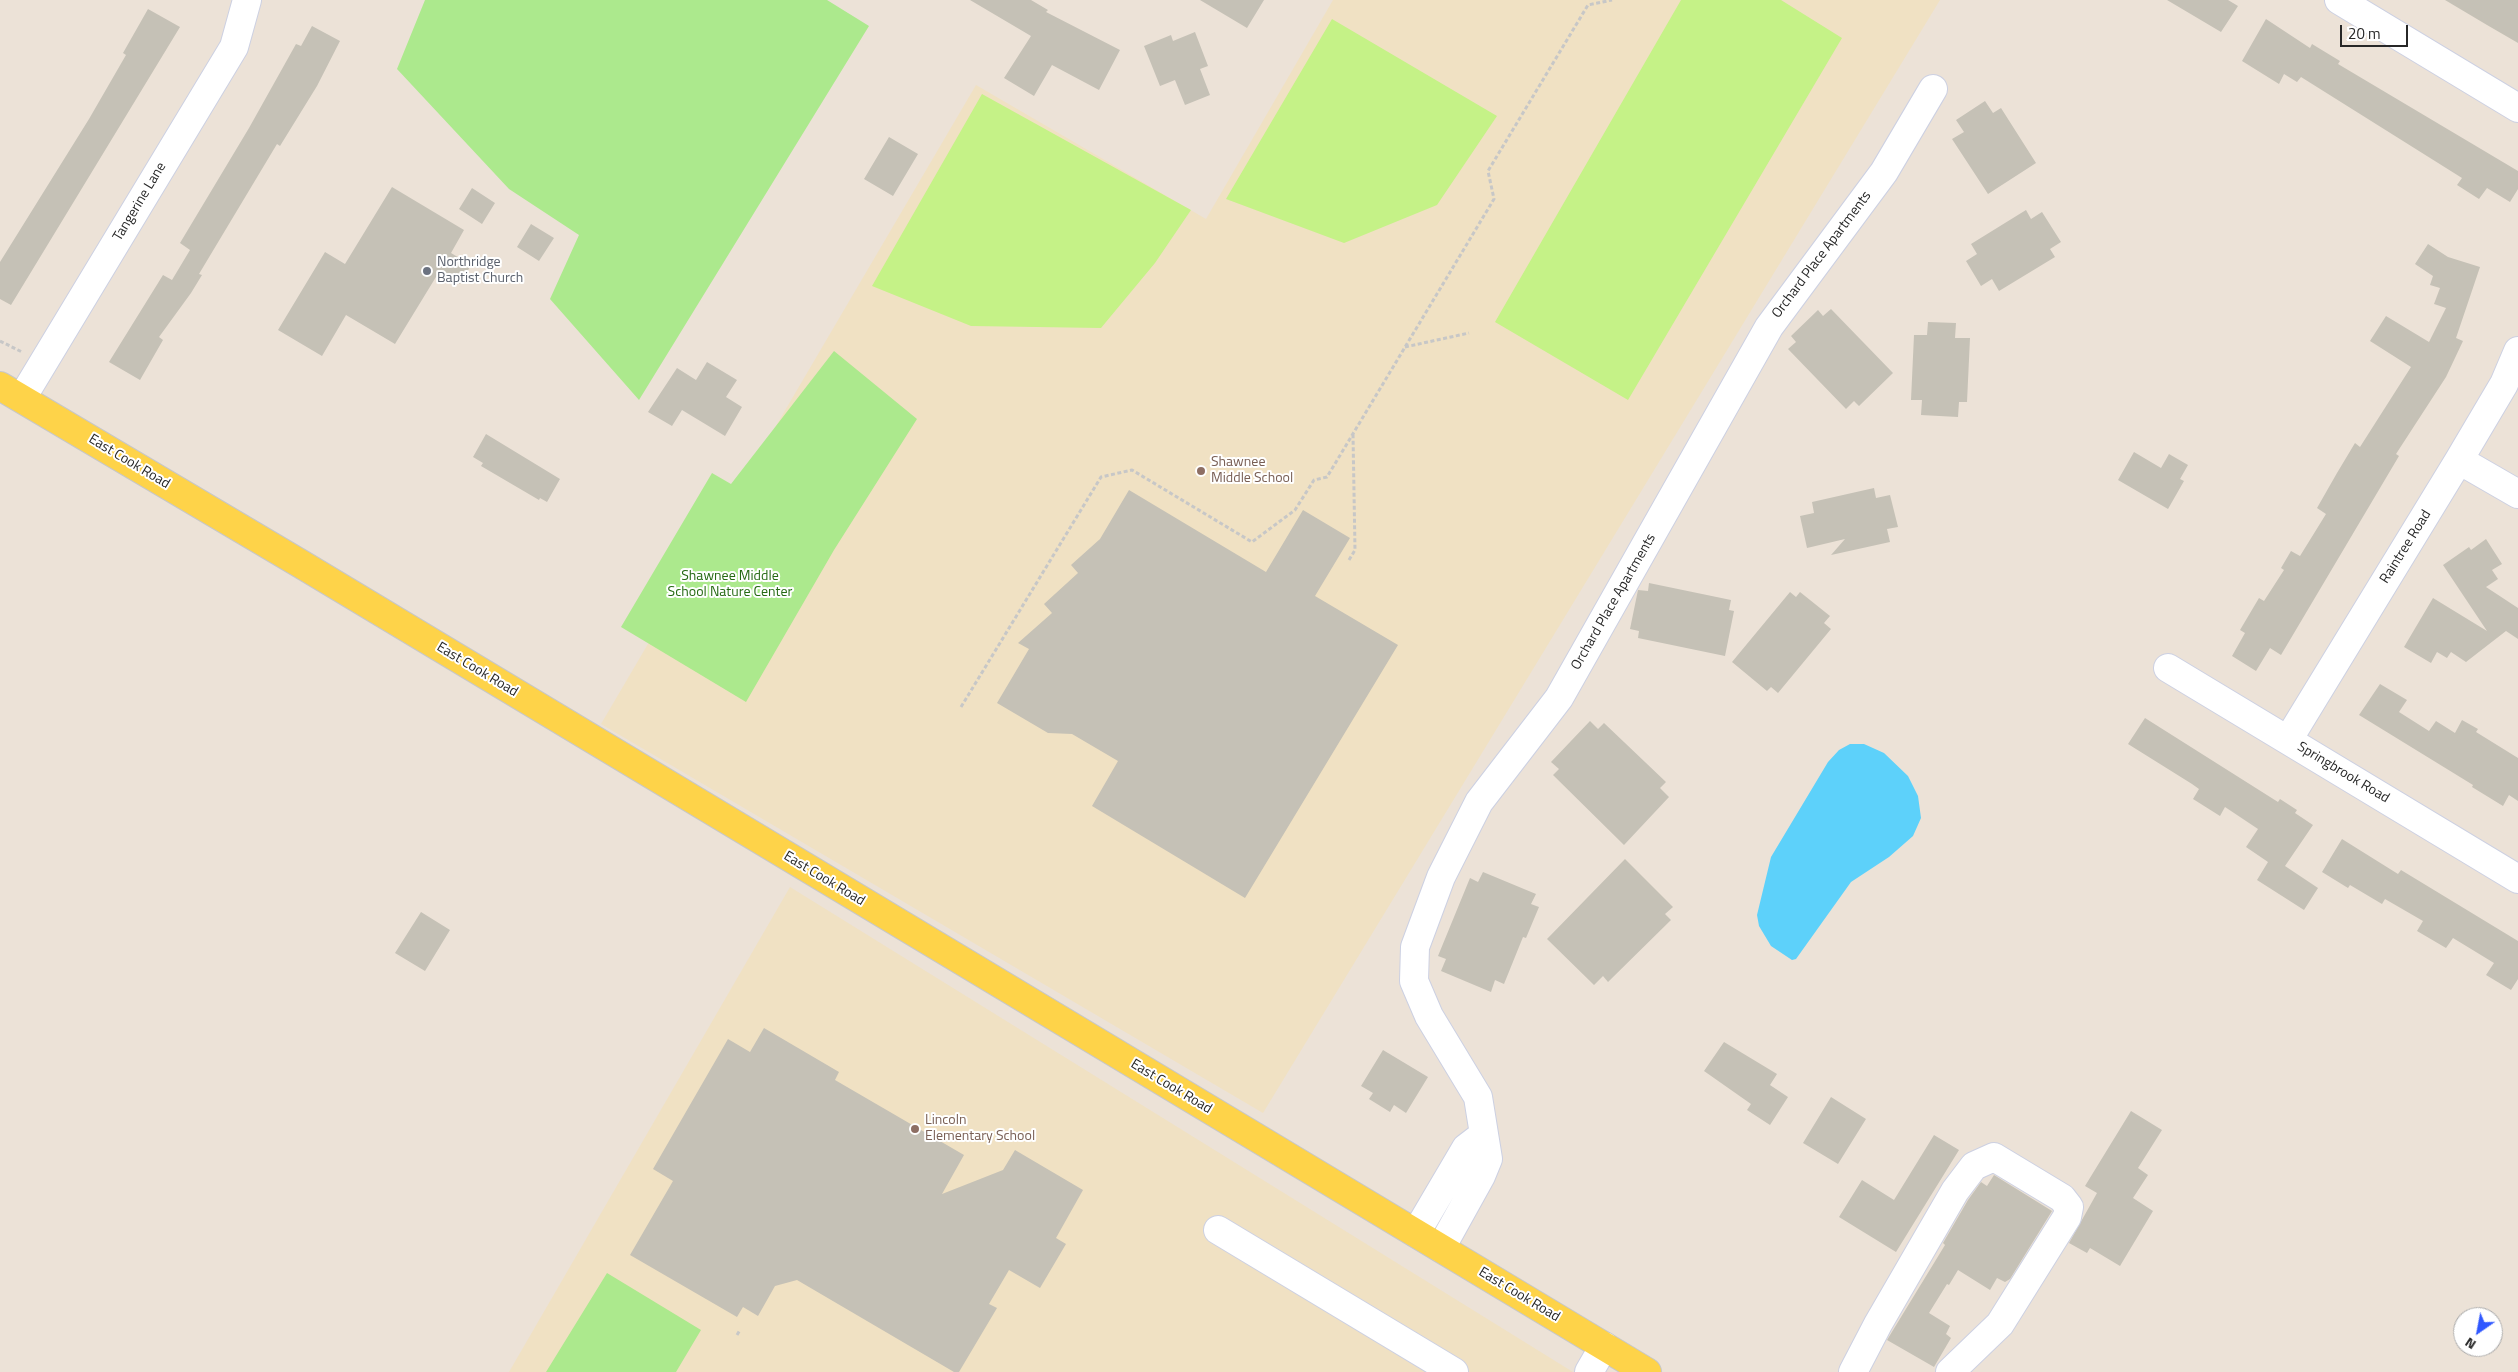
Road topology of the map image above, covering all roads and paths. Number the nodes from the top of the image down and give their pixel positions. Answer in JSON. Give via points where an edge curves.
{"nodes":[{"id":1,"x":247,"y":0,"type":"edge"},
{"id":2,"x":1612,"y":0,"type":"edge"},
{"id":3,"x":2339,"y":0,"type":"edge"},
{"id":4,"x":1933,"y":89,"type":"dead end"},
{"id":5,"x":2518,"y":108,"type":"edge"},
{"id":6,"x":1470,"y":333,"type":"dead end"},
{"id":7,"x":0,"y":341,"type":"edge"},
{"id":8,"x":1405,"y":347,"type":"junction"},
{"id":9,"x":2518,"y":351,"type":"edge"},
{"id":10,"x":24,"y":354,"type":"dead end"},
{"id":11,"x":11,"y":392,"type":"edge"},
{"id":12,"x":1353,"y":433,"type":"junction"},
{"id":13,"x":2459,"y":460,"type":"junction"},
{"id":14,"x":2518,"y":494,"type":"edge"},
{"id":15,"x":1349,"y":560,"type":"dead end"},
{"id":16,"x":2168,"y":668,"type":"dead end"},
{"id":17,"x":961,"y":707,"type":"dead end"},
{"id":18,"x":2288,"y":740,"type":"junction"},
{"id":19,"x":2518,"y":879,"type":"edge"},
{"id":20,"x":1483,"y":1135,"type":"junction"},
{"id":21,"x":1218,"y":1230,"type":"dead end"},
{"id":22,"x":1416,"y":1233,"type":"junction"},
{"id":23,"x":1441,"y":1248,"type":"junction"},
{"id":24,"x":740,"y":1330,"type":"dead end"},
{"id":25,"x":737,"y":1335,"type":"dead end"},
{"id":26,"x":1604,"y":1346,"type":"junction"},
{"id":27,"x":1454,"y":1372,"type":"edge"},
{"id":28,"x":1589,"y":1372,"type":"edge"},
{"id":29,"x":1647,"y":1372,"type":"edge"},
{"id":30,"x":1853,"y":1372,"type":"edge"},
{"id":31,"x":1950,"y":1372,"type":"edge"}],
"edges":[{"from":1,"to":11,"type":"street","name":"Tangerine Lane","via":[[234,47]]},
{"from":2,"to":8,"type":"path","via":[[1588,5],[1488,171],[1494,199]]},
{"from":3,"to":5,"type":"street"},
{"from":4,"to":20,"type":"street","name":"Orchard Place Apartments","via":[[1884,172],[1769,327],[1558,698],[1479,802],[1441,877],[1416,947],[1414,981],[1429,1016],[1478,1097]]},
{"from":6,"to":8,"type":"path"},
{"from":7,"to":10,"type":"path"},
{"from":8,"to":12,"type":"path"},
{"from":9,"to":13,"type":"street","name":"Raintree Road","via":[[2504,384]]},
{"from":11,"to":22,"type":"main road","name":"East Cook Road"},
{"from":12,"to":15,"type":"path","via":[[1355,550]]},
{"from":12,"to":17,"type":"path","via":[[1327,477],[1314,480],[1295,510],[1252,542],[1132,470],[1101,477]]},
{"from":13,"to":14,"type":"street"},
{"from":13,"to":18,"type":"street","name":"Raintree Road"},
{"from":16,"to":18,"type":"street","name":"Springbrook Road"},
{"from":18,"to":19,"type":"street","name":"Springbrook Road"},
{"from":20,"to":22,"type":"street","via":[[1466,1148]]},
{"from":20,"to":23,"type":"street","name":"Orchard Place Apartments","via":[[1488,1159]]},
{"from":21,"to":27,"type":"street"},
{"from":22,"to":23,"type":"main road","name":"East Cook Road"},
{"from":23,"to":26,"type":"main road","name":"East Cook Road"},
{"from":24,"to":25,"type":"path"},
{"from":26,"to":28,"type":"street"},
{"from":26,"to":29,"type":"main road","name":"East Cook Road"},
{"from":30,"to":31,"type":"street","via":[[1955,1191],[1974,1166],[1994,1156],[2062,1198],[2069,1207],[2067,1217],[2000,1324]]}]}
